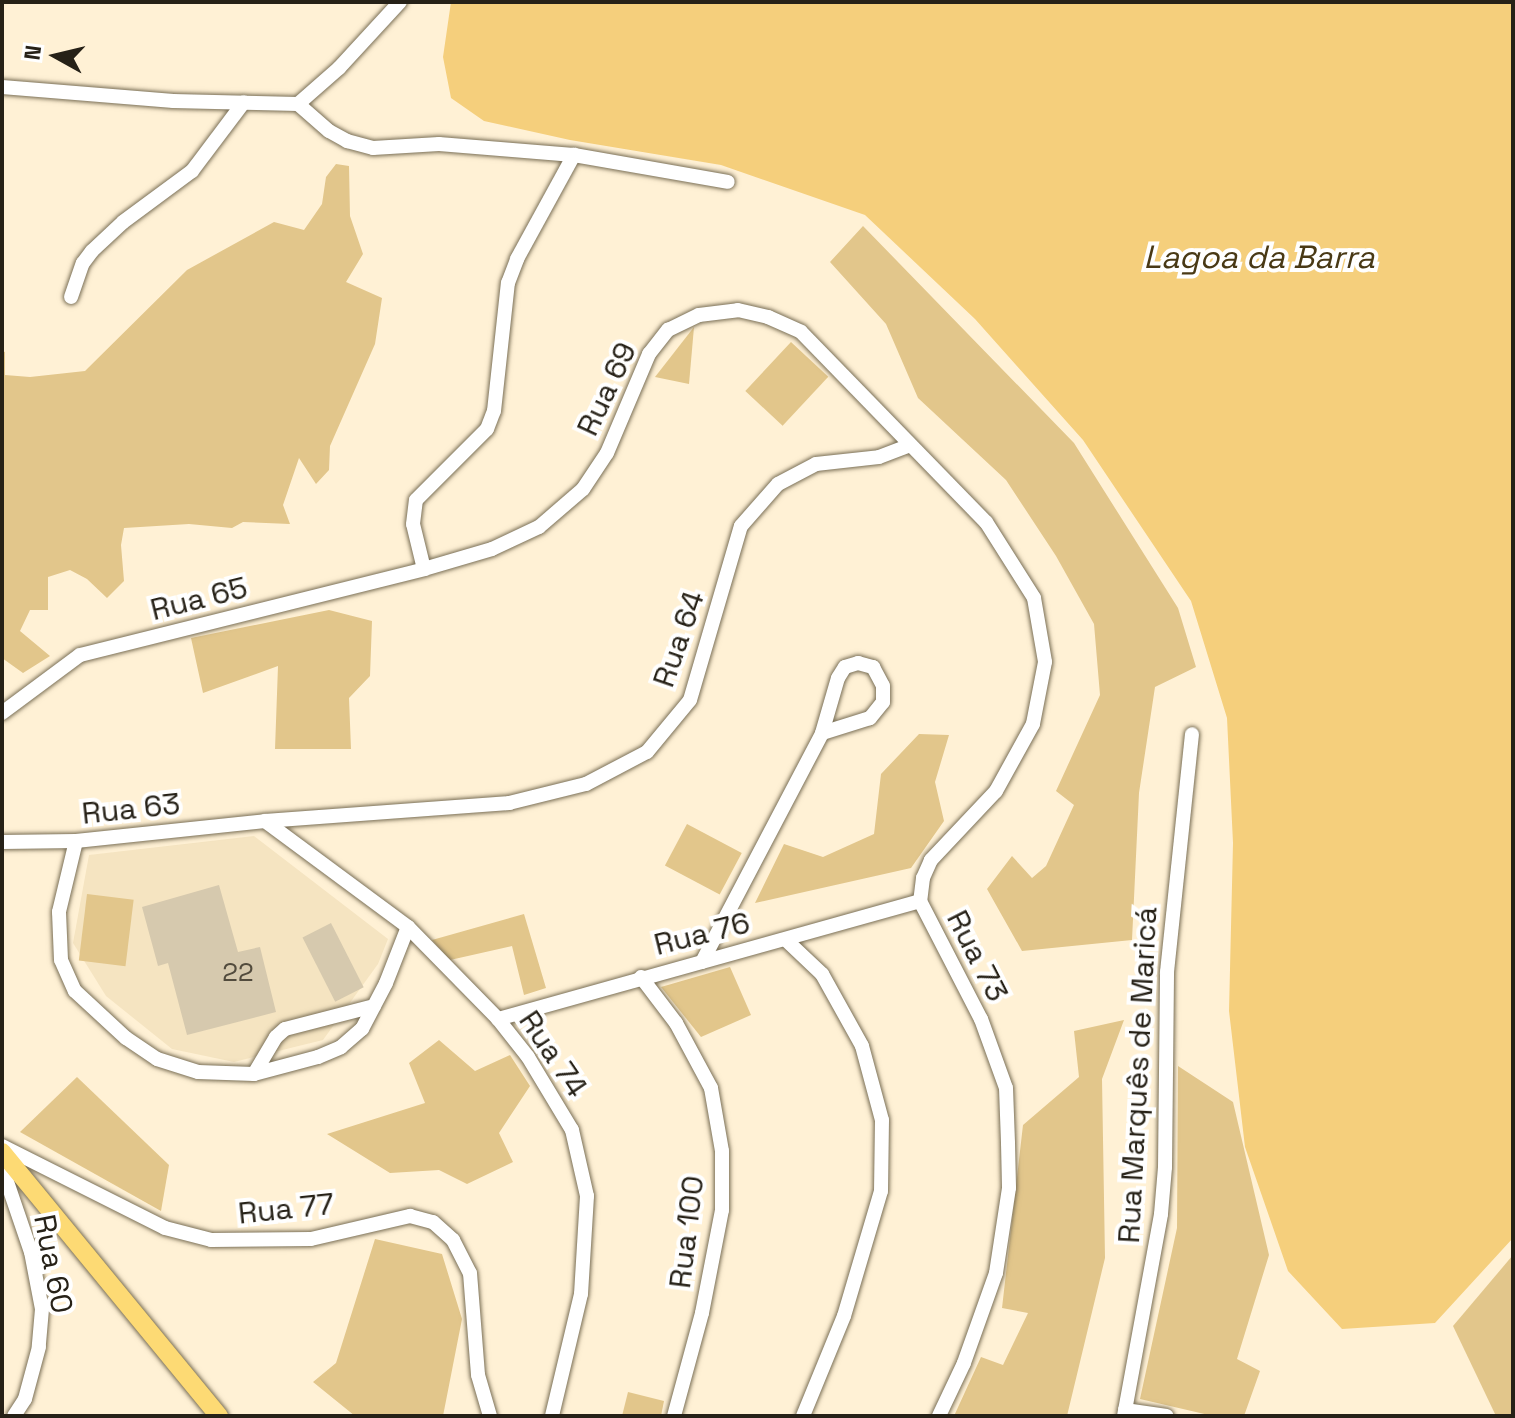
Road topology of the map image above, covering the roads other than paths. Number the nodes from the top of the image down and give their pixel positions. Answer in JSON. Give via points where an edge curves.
{"nodes":[{"id":1,"x":400,"y":2,"type":"edge"},
{"id":2,"x":2,"y":87,"type":"edge"},
{"id":3,"x":244,"y":102,"type":"junction"},
{"id":4,"x":298,"y":104,"type":"junction"},
{"id":5,"x":574,"y":155,"type":"junction"},
{"id":6,"x":728,"y":182,"type":"dead end"},
{"id":7,"x":71,"y":297,"type":"dead end"},
{"id":8,"x":910,"y":445,"type":"junction"},
{"id":9,"x":424,"y":569,"type":"junction"},
{"id":10,"x":2,"y":713,"type":"edge"},
{"id":11,"x":822,"y":733,"type":"junction"},
{"id":12,"x":1192,"y":734,"type":"dead end"},
{"id":13,"x":265,"y":821,"type":"junction"},
{"id":14,"x":76,"y":841,"type":"junction"},
{"id":15,"x":2,"y":842,"type":"edge"},
{"id":16,"x":920,"y":901,"type":"junction"},
{"id":17,"x":408,"y":927,"type":"junction"},
{"id":18,"x":786,"y":940,"type":"junction"},
{"id":19,"x":702,"y":962,"type":"junction"},
{"id":20,"x":641,"y":977,"type":"junction"},
{"id":21,"x":374,"y":1006,"type":"junction"},
{"id":22,"x":498,"y":1019,"type":"junction"},
{"id":23,"x":254,"y":1074,"type":"junction"},
{"id":24,"x":2,"y":1146,"type":"edge"},
{"id":25,"x":2,"y":1152,"type":"edge"},
{"id":26,"x":2,"y":1167,"type":"edge"},
{"id":27,"x":1125,"y":1413,"type":"edge"},
{"id":28,"x":14,"y":1416,"type":"edge"},
{"id":29,"x":219,"y":1416,"type":"edge"},
{"id":30,"x":490,"y":1416,"type":"edge"},
{"id":31,"x":552,"y":1416,"type":"edge"},
{"id":32,"x":674,"y":1416,"type":"edge"},
{"id":33,"x":803,"y":1416,"type":"edge"},
{"id":34,"x":939,"y":1416,"type":"edge"},
{"id":35,"x":1167,"y":1416,"type":"edge"}],
"edges":[{"from":1,"to":4,"type":"street"},
{"from":2,"to":3,"type":"street"},
{"from":3,"to":4,"type":"street"},
{"from":3,"to":7,"type":"street","via":[[192,171],[92,251]]},
{"from":4,"to":5,"type":"street","via":[[338,136],[373,148],[439,144]]},
{"from":5,"to":6,"type":"street"},
{"from":5,"to":9,"type":"street","via":[[508,283],[494,411],[487,429],[416,500],[413,524]]},
{"from":8,"to":9,"type":"street","name":"Rua 69","via":[[801,332],[738,310],[699,315],[668,330],[649,354],[607,453],[583,489],[539,527],[492,549]]},
{"from":8,"to":13,"type":"street","name":"Rua 64","via":[[879,457],[816,464],[778,484],[750,515],[741,526],[690,700],[647,752],[586,784],[509,803]]},
{"from":8,"to":16,"type":"street","name":"Rua 73","via":[[986,522],[1034,598],[1045,662],[1033,724],[996,791],[931,860]]},
{"from":9,"to":10,"type":"street","name":"Rua 65","via":[[80,655]]},
{"from":11,"to":11,"type":"street","via":[[870,718],[883,702],[883,686],[873,667],[845,667]]},
{"from":11,"to":19,"type":"street"},
{"from":12,"to":27,"type":"street","name":"Rua Marquês de Maricá","via":[[1167,972],[1161,1214]]},
{"from":13,"to":14,"type":"street","name":"Rua 63"},
{"from":13,"to":17,"type":"street","name":"Rua 74"},
{"from":14,"to":15,"type":"street","name":"Rua 63"},
{"from":14,"to":23,"type":"street","via":[[59,912],[61,960],[75,991],[157,1059],[198,1072]]},
{"from":16,"to":18,"type":"street","name":"Rua 76"},
{"from":16,"to":34,"type":"street","name":"Rua 73","via":[[981,1019],[1006,1088],[1009,1188],[996,1273]]},
{"from":17,"to":21,"type":"street"},
{"from":17,"to":22,"type":"street","name":"Rua 74"},
{"from":18,"to":19,"type":"street","name":"Rua 76"},
{"from":18,"to":33,"type":"street","via":[[822,974],[862,1046],[882,1120],[881,1191],[844,1316]]},
{"from":19,"to":20,"type":"street","name":"Rua 76"},
{"from":20,"to":22,"type":"street","name":"Rua 76"},
{"from":20,"to":32,"type":"street","name":"Rua 100","via":[[676,1023],[711,1088],[722,1151],[722,1210]]},
{"from":21,"to":23,"type":"street","via":[[362,1029],[341,1047]]},
{"from":21,"to":23,"type":"street","via":[[285,1029]]},
{"from":22,"to":31,"type":"street","name":"Rua 74","via":[[572,1130],[587,1196],[581,1294]]},
{"from":24,"to":30,"type":"street","name":"Rua 77","via":[[165,1228],[211,1240],[311,1239],[410,1216],[433,1222],[453,1240],[470,1273],[478,1375]]},
{"from":25,"to":29,"type":"main road"},
{"from":26,"to":28,"type":"street","name":"Rua 60","via":[[31,1252],[42,1309],[39,1347],[25,1399]]},
{"from":27,"to":35,"type":"street"}]}
